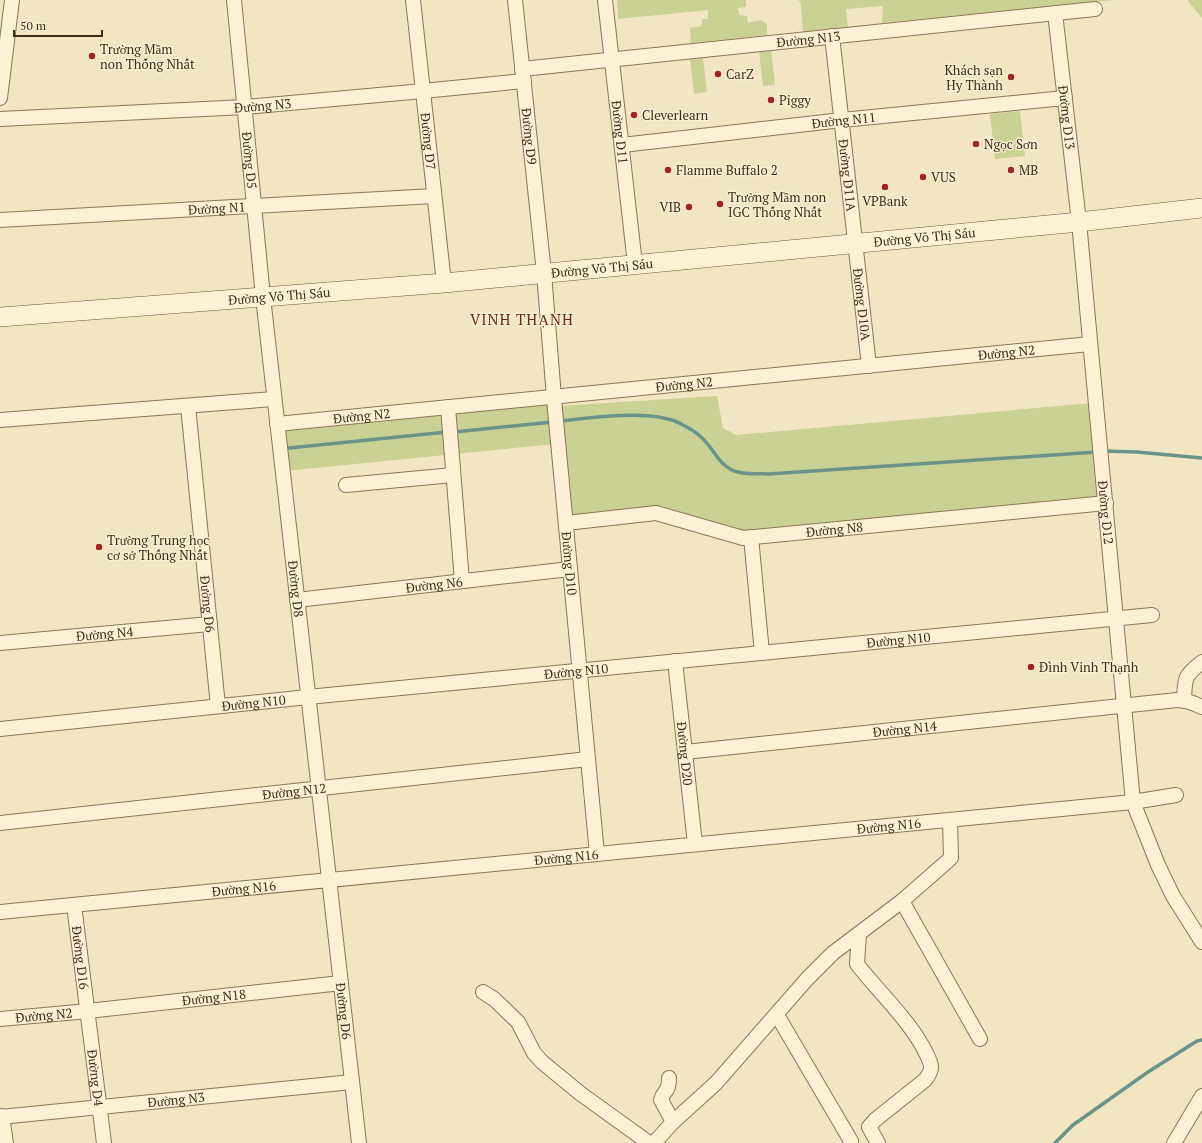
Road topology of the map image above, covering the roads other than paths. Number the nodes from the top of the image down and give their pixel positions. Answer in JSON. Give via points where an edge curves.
{"nodes":[{"id":1,"x":12,"y":0,"type":"edge"},
{"id":2,"x":234,"y":0,"type":"edge"},
{"id":3,"x":413,"y":0,"type":"edge"},
{"id":4,"x":515,"y":0,"type":"edge"},
{"id":5,"x":605,"y":0,"type":"edge"},
{"id":6,"x":1095,"y":8,"type":"dead end"},
{"id":7,"x":1055,"y":13,"type":"junction"},
{"id":8,"x":832,"y":36,"type":"junction"},
{"id":9,"x":612,"y":60,"type":"junction"},
{"id":10,"x":523,"y":75,"type":"junction"},
{"id":11,"x":423,"y":91,"type":"junction"},
{"id":12,"x":0,"y":98,"type":"edge"},
{"id":13,"x":1065,"y":98,"type":"junction"},
{"id":14,"x":245,"y":107,"type":"junction"},
{"id":15,"x":0,"y":118,"type":"edge"},
{"id":16,"x":842,"y":120,"type":"junction"},
{"id":17,"x":622,"y":145,"type":"junction"},
{"id":18,"x":434,"y":196,"type":"junction"},
{"id":19,"x":254,"y":206,"type":"junction"},
{"id":20,"x":1202,"y":208,"type":"edge"},
{"id":21,"x":0,"y":220,"type":"edge"},
{"id":22,"x":1079,"y":222,"type":"junction"},
{"id":23,"x":856,"y":242,"type":"junction"},
{"id":24,"x":635,"y":264,"type":"junction"},
{"id":25,"x":544,"y":273,"type":"junction"},
{"id":26,"x":444,"y":282,"type":"junction"},
{"id":27,"x":263,"y":297,"type":"junction"},
{"id":28,"x":0,"y":317,"type":"edge"},
{"id":29,"x":1090,"y":344,"type":"junction"},
{"id":30,"x":869,"y":366,"type":"junction"},
{"id":31,"x":274,"y":399,"type":"junction"},
{"id":32,"x":555,"y":403,"type":"junction"},
{"id":33,"x":188,"y":406,"type":"junction"},
{"id":34,"x":448,"y":407,"type":"junction"},
{"id":35,"x":0,"y":420,"type":"edge"},
{"id":36,"x":277,"y":424,"type":"junction"},
{"id":37,"x":453,"y":475,"type":"junction"},
{"id":38,"x":346,"y":485,"type":"dead end"},
{"id":39,"x":1106,"y":503,"type":"junction"},
{"id":40,"x":566,"y":523,"type":"junction"},
{"id":41,"x":751,"y":537,"type":"junction"},
{"id":42,"x":570,"y":569,"type":"junction"},
{"id":43,"x":462,"y":581,"type":"junction"},
{"id":44,"x":297,"y":600,"type":"junction"},
{"id":45,"x":1152,"y":615,"type":"dead end"},
{"id":46,"x":1116,"y":618,"type":"junction"},
{"id":47,"x":210,"y":624,"type":"junction"},
{"id":48,"x":0,"y":643,"type":"edge"},
{"id":49,"x":762,"y":653,"type":"junction"},
{"id":50,"x":675,"y":661,"type":"junction"},
{"id":51,"x":1202,"y":662,"type":"edge"},
{"id":52,"x":580,"y":671,"type":"junction"},
{"id":53,"x":308,"y":697,"type":"junction"},
{"id":54,"x":1184,"y":700,"type":"junction"},
{"id":55,"x":218,"y":706,"type":"junction"},
{"id":56,"x":1124,"y":706,"type":"junction"},
{"id":57,"x":1202,"y":707,"type":"edge"},
{"id":58,"x":0,"y":729,"type":"edge"},
{"id":59,"x":685,"y":752,"type":"junction"},
{"id":60,"x":588,"y":759,"type":"junction"},
{"id":61,"x":318,"y":788,"type":"junction"},
{"id":62,"x":1176,"y":795,"type":"dead end"},
{"id":63,"x":1133,"y":802,"type":"junction"},
{"id":64,"x":950,"y":820,"type":"junction"},
{"id":65,"x":0,"y":823,"type":"edge"},
{"id":66,"x":695,"y":844,"type":"junction"},
{"id":67,"x":597,"y":854,"type":"junction"},
{"id":68,"x":328,"y":880,"type":"junction"},
{"id":69,"x":902,"y":901,"type":"junction"},
{"id":70,"x":74,"y":905,"type":"junction"},
{"id":71,"x":0,"y":912,"type":"edge"},
{"id":72,"x":859,"y":934,"type":"junction"},
{"id":73,"x":1202,"y":942,"type":"edge"},
{"id":74,"x":340,"y":983,"type":"junction"},
{"id":75,"x":483,"y":992,"type":"dead end"},
{"id":76,"x":88,"y":1011,"type":"junction"},
{"id":77,"x":777,"y":1015,"type":"junction"},
{"id":78,"x":0,"y":1019,"type":"edge"},
{"id":79,"x":980,"y":1039,"type":"dead end"},
{"id":80,"x":669,"y":1078,"type":"dead end"},
{"id":81,"x":352,"y":1082,"type":"junction"},
{"id":82,"x":1202,"y":1096,"type":"edge"},
{"id":83,"x":100,"y":1107,"type":"junction"},
{"id":84,"x":1,"y":1116,"type":"edge"},
{"id":85,"x":674,"y":1122,"type":"junction"},
{"id":86,"x":869,"y":1127,"type":"junction"},
{"id":87,"x":850,"y":1142,"type":"edge"},
{"id":88,"x":6,"y":1143,"type":"edge"},
{"id":89,"x":104,"y":1143,"type":"edge"},
{"id":90,"x":359,"y":1143,"type":"edge"},
{"id":91,"x":649,"y":1143,"type":"edge"},
{"id":92,"x":654,"y":1143,"type":"edge"},
{"id":93,"x":878,"y":1143,"type":"edge"},
{"id":94,"x":1174,"y":1143,"type":"edge"}],
"edges":[{"from":1,"to":12,"type":"street"},
{"from":2,"to":14,"type":"street","name":"Đường D5"},
{"from":3,"to":11,"type":"street","name":"Đường D7"},
{"from":4,"to":10,"type":"street","name":"Đường D9"},
{"from":5,"to":9,"type":"street","name":"Đường D11"},
{"from":6,"to":7,"type":"street","name":"Đường N13"},
{"from":7,"to":8,"type":"street","name":"Đường N13"},
{"from":7,"to":13,"type":"street","name":"Đường D13"},
{"from":8,"to":9,"type":"street","name":"Đường N13"},
{"from":8,"to":16,"type":"street","name":"Đường D11A"},
{"from":9,"to":10,"type":"street","name":"Đường N13"},
{"from":9,"to":17,"type":"street","name":"Đường D11"},
{"from":10,"to":11,"type":"street","name":"Đường N3"},
{"from":10,"to":25,"type":"street","name":"Đường D9"},
{"from":11,"to":14,"type":"street","name":"Đường N3"},
{"from":11,"to":18,"type":"street","name":"Đường D7"},
{"from":13,"to":16,"type":"street","name":"Đường N11"},
{"from":13,"to":22,"type":"street","name":"Đường D13"},
{"from":14,"to":15,"type":"street","name":"Đường N3"},
{"from":14,"to":19,"type":"street","name":"Đường D5"},
{"from":16,"to":17,"type":"street","name":"Đường N11"},
{"from":16,"to":23,"type":"street","name":"Đường D11A"},
{"from":17,"to":24,"type":"street","name":"Đường D11"},
{"from":18,"to":19,"type":"street","name":"Đường N1"},
{"from":18,"to":26,"type":"street","name":"Đường D7"},
{"from":19,"to":21,"type":"street","name":"Đường N1"},
{"from":19,"to":27,"type":"street","name":"Đường D5"},
{"from":20,"to":22,"type":"main road","name":"Đường Võ Thị Sáu"},
{"from":22,"to":23,"type":"main road","name":"Đường Võ Thị Sáu"},
{"from":22,"to":29,"type":"street","name":"Đường D12"},
{"from":23,"to":24,"type":"main road","name":"Đường Võ Thị Sáu"},
{"from":23,"to":30,"type":"street","name":"Đường D10A"},
{"from":24,"to":25,"type":"main road","name":"Đường Võ Thị Sáu"},
{"from":25,"to":26,"type":"main road","name":"Đường Võ Thị Sáu"},
{"from":25,"to":32,"type":"street","name":"Đường D10"},
{"from":26,"to":27,"type":"main road","name":"Đường Võ Thị Sáu"},
{"from":27,"to":28,"type":"main road","name":"Đường Võ Thị Sáu"},
{"from":27,"to":31,"type":"street","name":"Đường D8"},
{"from":29,"to":30,"type":"street","name":"Đường N2"},
{"from":29,"to":39,"type":"street","name":"Đường D12"},
{"from":30,"to":32,"type":"street","name":"Đường N2"},
{"from":31,"to":33,"type":"street"},
{"from":31,"to":36,"type":"street","name":"Đường D8"},
{"from":32,"to":34,"type":"street","name":"Đường N2"},
{"from":32,"to":40,"type":"street","name":"Đường D10"},
{"from":33,"to":35,"type":"street"},
{"from":33,"to":47,"type":"street","name":"Đường D6"},
{"from":34,"to":36,"type":"street","name":"Đường N2"},
{"from":34,"to":37,"type":"street"},
{"from":36,"to":44,"type":"street","name":"Đường D8"},
{"from":37,"to":38,"type":"street"},
{"from":37,"to":43,"type":"street"},
{"from":39,"to":41,"type":"street","name":"Đường N8"},
{"from":39,"to":46,"type":"street","name":"Đường D12"},
{"from":40,"to":41,"type":"street","name":"Đường N8","via":[[656,513],[743,538]]},
{"from":40,"to":42,"type":"street","name":"Đường D10"},
{"from":41,"to":49,"type":"street"},
{"from":42,"to":43,"type":"street","name":"Đường N6"},
{"from":42,"to":52,"type":"street","name":"Đường D10"},
{"from":43,"to":44,"type":"street","name":"Đường N6"},
{"from":44,"to":53,"type":"street","name":"Đường D8"},
{"from":45,"to":46,"type":"street","name":"Đường N10"},
{"from":46,"to":49,"type":"street","name":"Đường N10"},
{"from":46,"to":56,"type":"street","name":"Đường D12"},
{"from":47,"to":48,"type":"street","name":"Đường N4"},
{"from":47,"to":55,"type":"street","name":"Đường D6"},
{"from":49,"to":50,"type":"street","name":"Đường N10"},
{"from":50,"to":52,"type":"street","name":"Đường N10"},
{"from":50,"to":59,"type":"street","name":"Đường D20"},
{"from":51,"to":54,"type":"street","via":[[1187,676]]},
{"from":52,"to":53,"type":"street","name":"Đường N10"},
{"from":52,"to":60,"type":"street","name":"Đường D10"},
{"from":53,"to":55,"type":"street","name":"Đường N10"},
{"from":53,"to":61,"type":"street","name":"Đường D8"},
{"from":54,"to":56,"type":"street","name":"Đường N14"},
{"from":54,"to":57,"type":"street"},
{"from":55,"to":58,"type":"street","name":"Đường N10"},
{"from":56,"to":59,"type":"street","name":"Đường N14"},
{"from":56,"to":63,"type":"street","name":"Đường D12"},
{"from":59,"to":66,"type":"street","name":"Đường D20"},
{"from":60,"to":61,"type":"street","name":"Đường N12"},
{"from":60,"to":67,"type":"street","name":"Đường D10"},
{"from":61,"to":65,"type":"street","name":"Đường N12"},
{"from":61,"to":68,"type":"street","name":"Đường D8"},
{"from":62,"to":63,"type":"street","name":"Đường N16"},
{"from":63,"to":64,"type":"street","name":"Đường N16"},
{"from":63,"to":73,"type":"street","name":"Đường D12","via":[[1173,896]]},
{"from":64,"to":66,"type":"street","name":"Đường N16"},
{"from":64,"to":69,"type":"street","via":[[951,858]]},
{"from":66,"to":67,"type":"street","name":"Đường N16"},
{"from":67,"to":68,"type":"street","name":"Đường N16"},
{"from":68,"to":70,"type":"street","name":"Đường N16"},
{"from":68,"to":74,"type":"street","name":"Đường D6"},
{"from":69,"to":72,"type":"street"},
{"from":69,"to":79,"type":"street"},
{"from":70,"to":71,"type":"street","name":"Đường N16"},
{"from":70,"to":76,"type":"street","name":"Đường D16"},
{"from":72,"to":77,"type":"street","via":[[807,979]]},
{"from":72,"to":86,"type":"street","via":[[857,964],[906,1021],[931,1065],[931,1073]]},
{"from":74,"to":76,"type":"street","name":"Đường N18"},
{"from":74,"to":81,"type":"street","name":"Đường D6"},
{"from":75,"to":91,"type":"street","via":[[518,1022],[534,1053],[542,1062],[580,1094]]},
{"from":76,"to":78,"type":"street","name":"Đường N2"},
{"from":76,"to":83,"type":"street","name":"Đường D4"},
{"from":77,"to":85,"type":"street","via":[[716,1083]]},
{"from":77,"to":87,"type":"street"},
{"from":80,"to":85,"type":"street","via":[[668,1090],[661,1100]]},
{"from":81,"to":83,"type":"street","name":"Đường N3"},
{"from":81,"to":90,"type":"street","name":"Đường D6"},
{"from":82,"to":94,"type":"street"},
{"from":83,"to":84,"type":"street","name":"Đường N3"},
{"from":83,"to":89,"type":"street","name":"Đường D4"},
{"from":84,"to":88,"type":"street"},
{"from":85,"to":92,"type":"street"},
{"from":86,"to":87,"type":"street"},
{"from":86,"to":93,"type":"street"}]}
